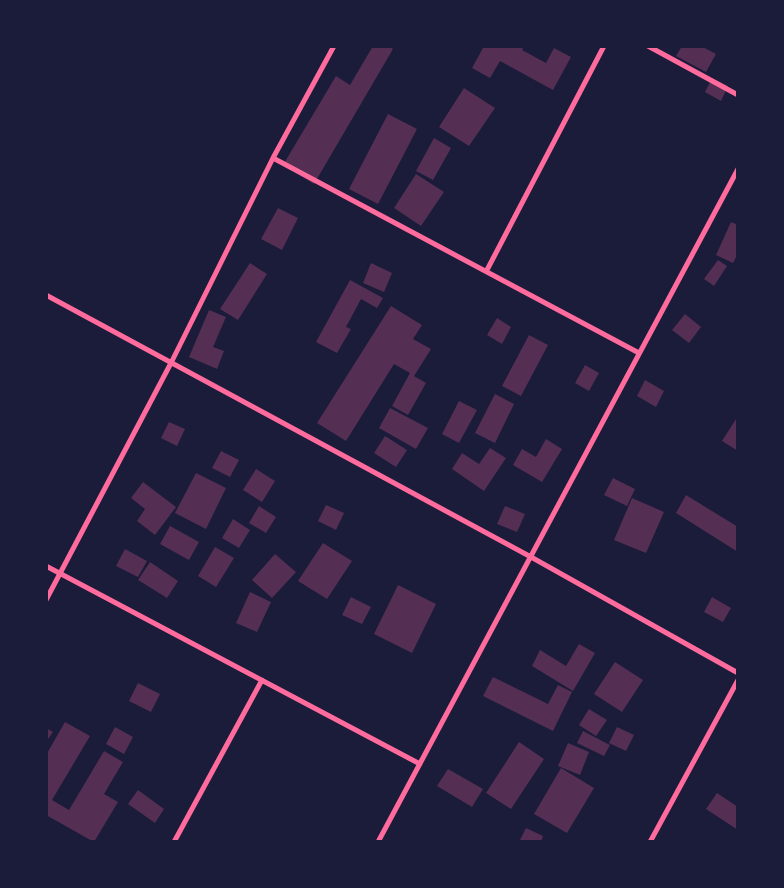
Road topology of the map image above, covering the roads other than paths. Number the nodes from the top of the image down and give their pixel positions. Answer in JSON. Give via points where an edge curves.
{"nodes":[{"id":1,"x":334,"y":46,"type":"edge"},
{"id":2,"x":604,"y":46,"type":"edge"},
{"id":3,"x":648,"y":46,"type":"edge"},
{"id":4,"x":738,"y":95,"type":"edge"},
{"id":5,"x":273,"y":158,"type":"junction"},
{"id":6,"x":738,"y":169,"type":"edge"},
{"id":7,"x":487,"y":270,"type":"junction"},
{"id":8,"x":46,"y":296,"type":"edge"},
{"id":9,"x":639,"y":354,"type":"junction"},
{"id":10,"x":171,"y":363,"type":"junction"},
{"id":11,"x":531,"y":557,"type":"junction"},
{"id":12,"x":46,"y":566,"type":"edge"},
{"id":13,"x":61,"y":574,"type":"junction"},
{"id":14,"x":46,"y":600,"type":"edge"},
{"id":15,"x":738,"y":673,"type":"edge"},
{"id":16,"x":262,"y":680,"type":"junction"},
{"id":17,"x":738,"y":680,"type":"edge"},
{"id":18,"x":420,"y":764,"type":"junction"},
{"id":19,"x":174,"y":842,"type":"edge"},
{"id":20,"x":378,"y":842,"type":"edge"},
{"id":21,"x":650,"y":842,"type":"edge"}],
"edges":[{"from":1,"to":5,"type":"street"},
{"from":2,"to":7,"type":"street"},
{"from":3,"to":4,"type":"street"},
{"from":5,"to":7,"type":"street"},
{"from":5,"to":10,"type":"street"},
{"from":6,"to":9,"type":"street"},
{"from":7,"to":9,"type":"street"},
{"from":8,"to":10,"type":"street"},
{"from":9,"to":11,"type":"street"},
{"from":10,"to":11,"type":"street"},
{"from":10,"to":13,"type":"street"},
{"from":11,"to":15,"type":"street"},
{"from":11,"to":18,"type":"street"},
{"from":12,"to":13,"type":"street"},
{"from":13,"to":14,"type":"street"},
{"from":13,"to":16,"type":"street"},
{"from":16,"to":18,"type":"street"},
{"from":16,"to":19,"type":"street"},
{"from":17,"to":21,"type":"street"},
{"from":18,"to":20,"type":"street"}]}
